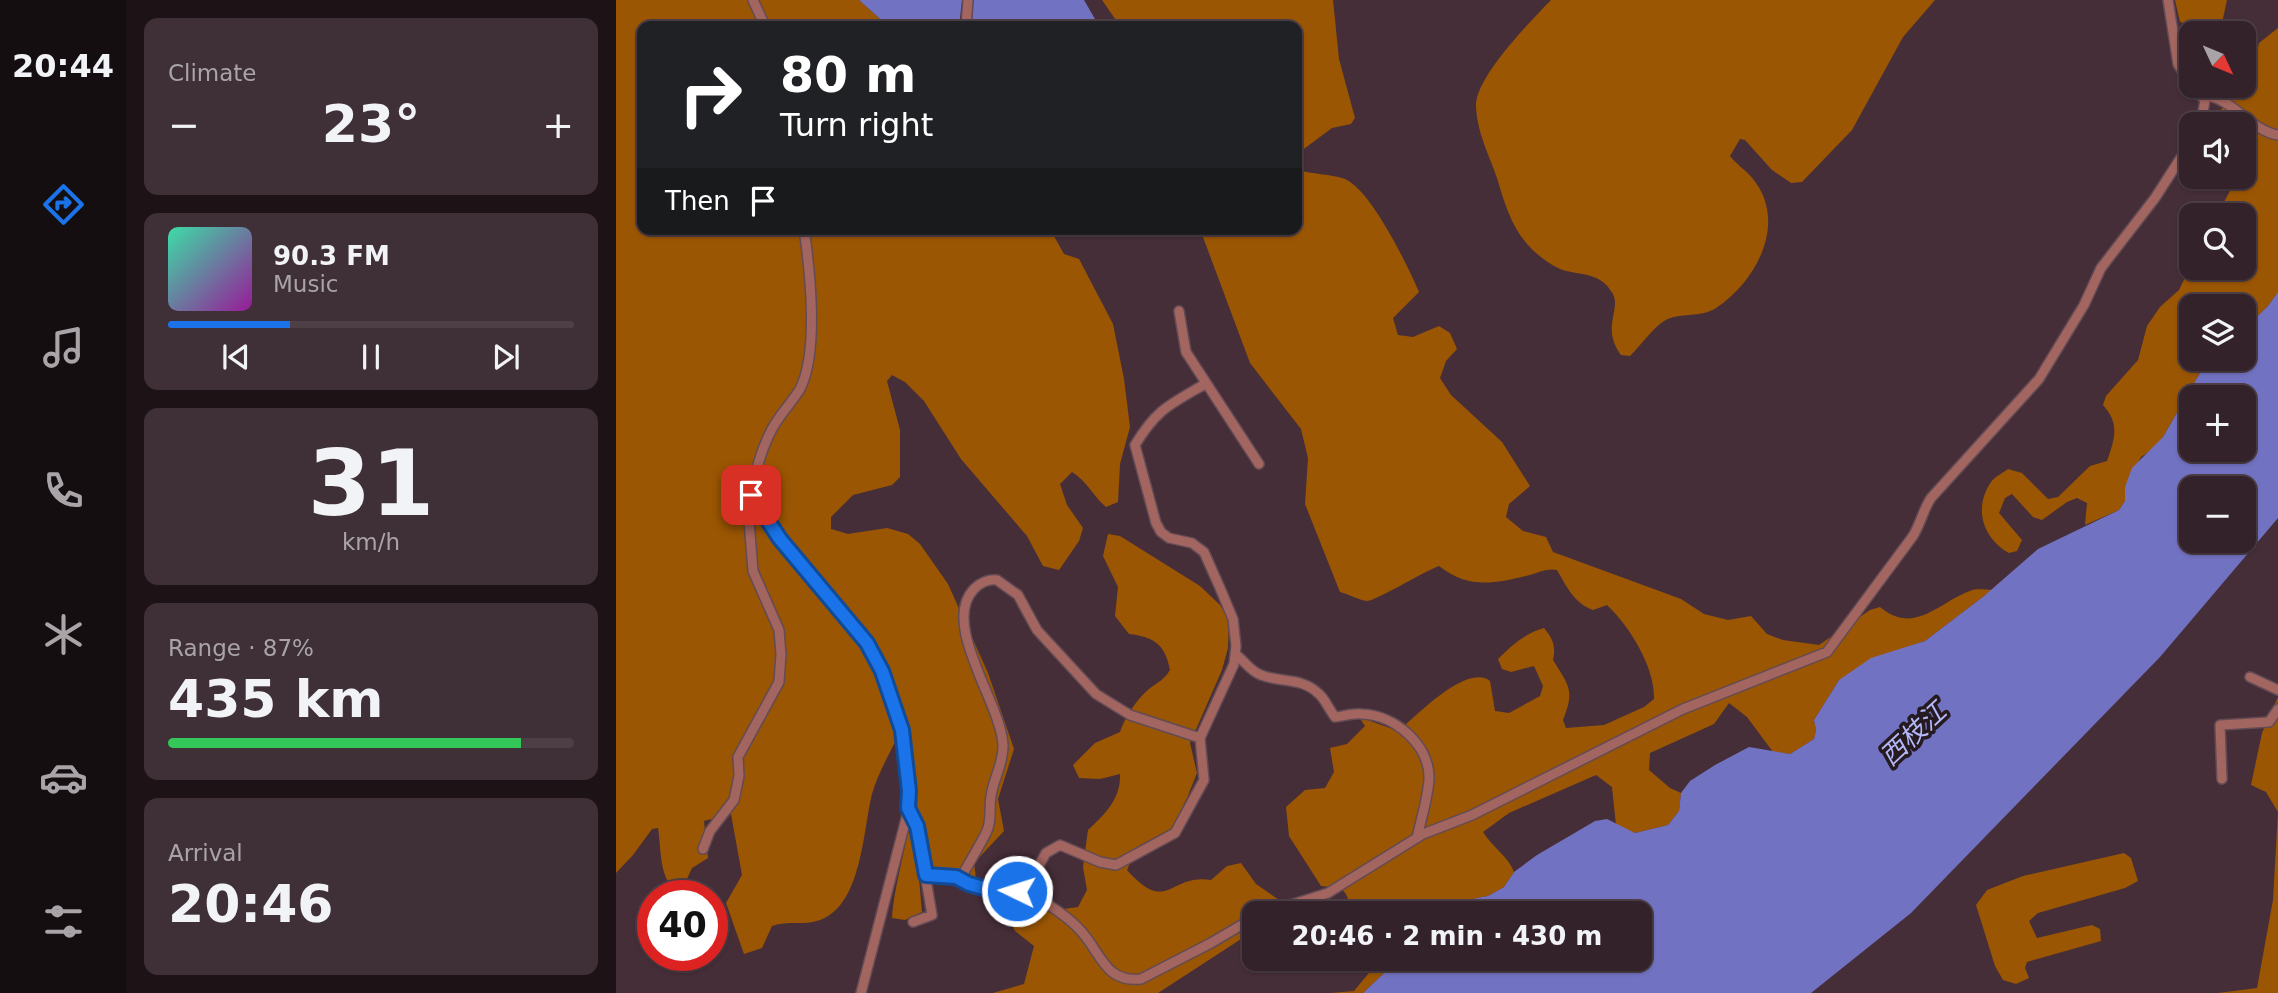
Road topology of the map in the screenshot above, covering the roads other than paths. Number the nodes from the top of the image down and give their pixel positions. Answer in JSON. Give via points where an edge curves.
{"nodes":[{"id":1,"x":753,"y":0,"type":"edge"},
{"id":2,"x":968,"y":0,"type":"edge"},
{"id":3,"x":2168,"y":0,"type":"edge"},
{"id":4,"x":763,"y":21,"type":"edge"},
{"id":5,"x":966,"y":21,"type":"edge"},
{"id":6,"x":2179,"y":66,"type":"edge"},
{"id":7,"x":2215,"y":98,"type":"edge"},
{"id":8,"x":2278,"y":135,"type":"edge"},
{"id":9,"x":2179,"y":161,"type":"edge"},
{"id":10,"x":805,"y":235,"type":"edge"},
{"id":11,"x":1179,"y":311,"type":"dead end"},
{"id":12,"x":1205,"y":384,"type":"junction"},
{"id":13,"x":1259,"y":464,"type":"dead end"},
{"id":14,"x":751,"y":495,"type":"junction"},
{"id":15,"x":1235,"y":654,"type":"junction"},
{"id":16,"x":2250,"y":677,"type":"dead end"},
{"id":17,"x":2278,"y":690,"type":"edge"},
{"id":18,"x":2278,"y":709,"type":"edge"},
{"id":19,"x":1200,"y":738,"type":"junction"},
{"id":20,"x":2222,"y":779,"type":"dead end"},
{"id":21,"x":908,"y":808,"type":"junction"},
{"id":22,"x":1418,"y":838,"type":"junction"},
{"id":23,"x":704,"y":849,"type":"dead end"},
{"id":24,"x":926,"y":875,"type":"junction"},
{"id":25,"x":960,"y":880,"type":"junction"},
{"id":26,"x":1022,"y":890,"type":"junction"},
{"id":27,"x":1303,"y":901,"type":"edge"},
{"id":28,"x":913,"y":922,"type":"dead end"},
{"id":29,"x":1242,"y":924,"type":"edge"},
{"id":30,"x":861,"y":993,"type":"edge"}],
"edges":[{"from":1,"to":4,"type":"street"},
{"from":2,"to":5,"type":"street"},
{"from":3,"to":6,"type":"street"},
{"from":7,"to":8,"type":"street"},
{"from":9,"to":22,"type":"street","via":[[2101,268],[2039,379],[1931,498],[1913,536],[1827,652],[1683,709]]},
{"from":10,"to":14,"type":"street","via":[[812,289],[808,364],[801,387],[770,432]]},
{"from":11,"to":12,"type":"street","via":[[1185,352]]},
{"from":12,"to":13,"type":"street"},
{"from":12,"to":15,"type":"street","via":[[1150,420],[1135,445],[1161,532],[1203,552],[1233,619]]},
{"from":14,"to":21,"type":"street","via":[[780,539],[867,643],[882,671],[902,730]]},
{"from":14,"to":23,"type":"street","via":[[753,571],[779,630],[779,682],[738,757],[734,800],[710,831]]},
{"from":15,"to":19,"type":"street"},
{"from":15,"to":22,"type":"street","via":[[1252,671],[1311,688],[1335,717],[1365,713],[1410,734],[1426,759],[1429,779]]},
{"from":16,"to":17,"type":"street"},
{"from":18,"to":20,"type":"street","via":[[2269,722],[2220,725]]},
{"from":19,"to":25,"type":"street","via":[[1130,715],[1096,694],[1037,630],[1012,588],[998,580],[979,584],[963,608],[965,624],[975,669],[1004,745],[990,797],[987,832]]},
{"from":19,"to":26,"type":"street","via":[[1204,780],[1175,833],[1116,865],[1060,845],[1046,853]]},
{"from":21,"to":24,"type":"street","via":[[917,826]]},
{"from":21,"to":30,"type":"street"},
{"from":22,"to":27,"type":"street","via":[[1328,893]]},
{"from":24,"to":25,"type":"street"},
{"from":24,"to":28,"type":"street","via":[[932,915]]},
{"from":25,"to":26,"type":"street","via":[[998,892]]},
{"from":26,"to":29,"type":"street","via":[[1080,929],[1115,976],[1132,980]]}]}
